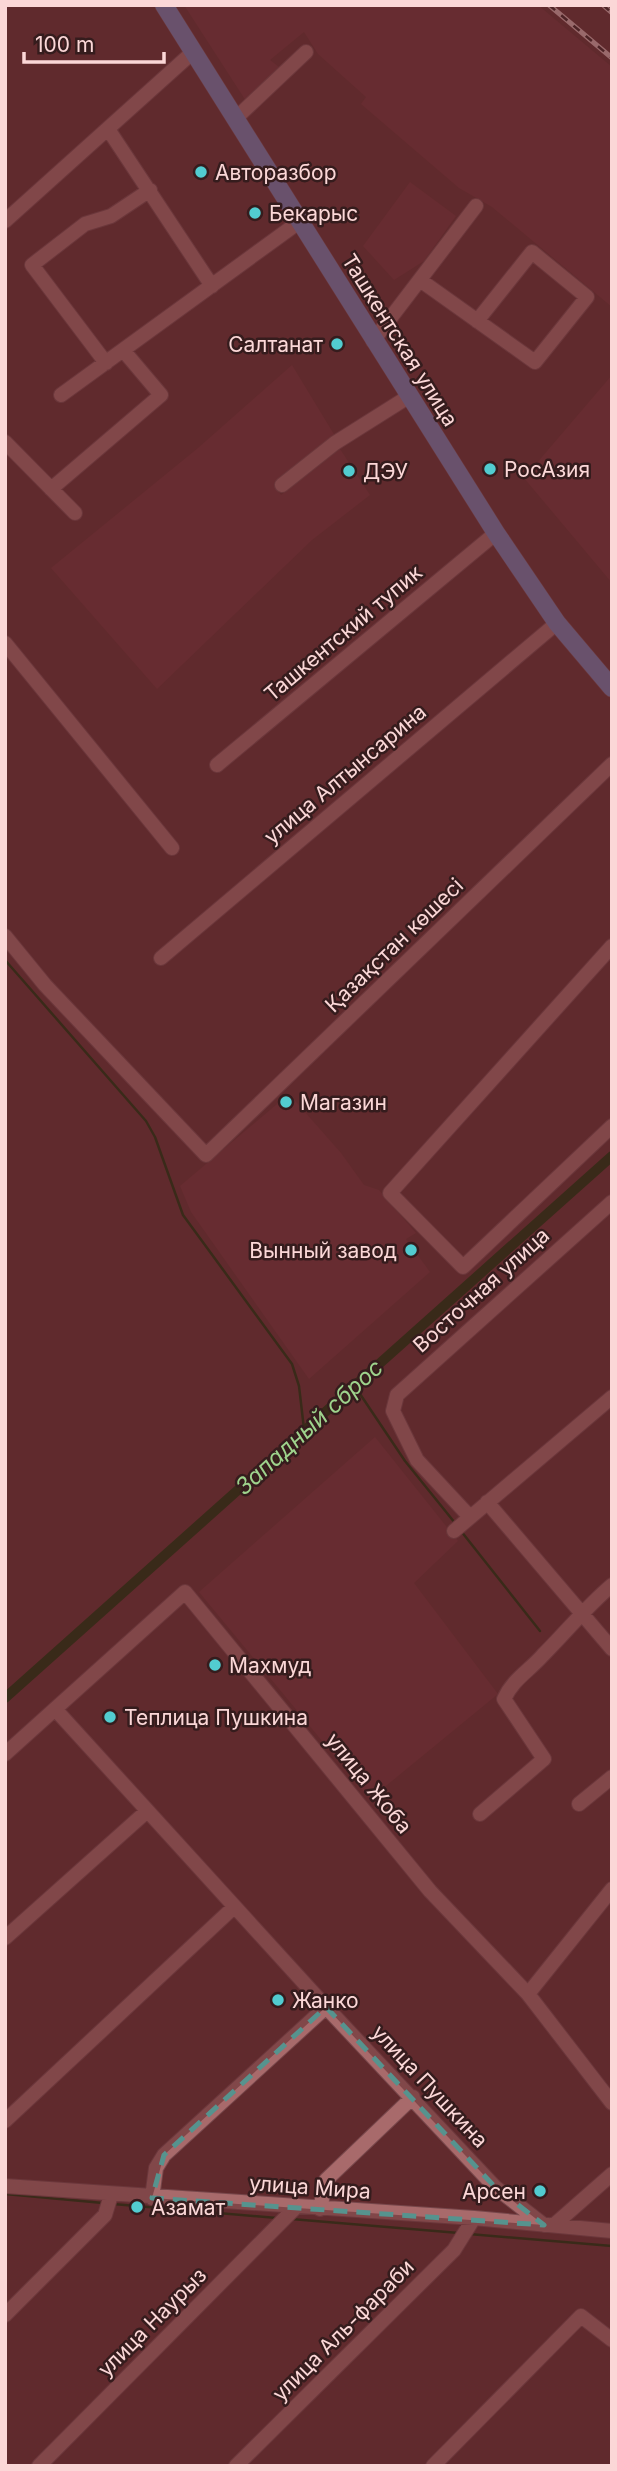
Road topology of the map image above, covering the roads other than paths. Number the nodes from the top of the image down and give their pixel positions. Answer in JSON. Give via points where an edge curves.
{"nodes":[{"id":1,"x":164,"y":5,"type":"edge"},
{"id":2,"x":193,"y":52,"type":"junction"},
{"id":3,"x":306,"y":52,"type":"dead end"},
{"id":4,"x":235,"y":119,"type":"junction"},
{"id":5,"x":108,"y":129,"type":"junction"},
{"id":6,"x":150,"y":190,"type":"junction"},
{"id":7,"x":476,"y":206,"type":"dead end"},
{"id":8,"x":5,"y":221,"type":"edge"},
{"id":9,"x":299,"y":222,"type":"junction"},
{"id":10,"x":420,"y":280,"type":"junction"},
{"id":11,"x":212,"y":286,"type":"junction"},
{"id":12,"x":477,"y":321,"type":"junction"},
{"id":13,"x":373,"y":341,"type":"junction"},
{"id":14,"x":123,"y":350,"type":"junction"},
{"id":15,"x":106,"y":363,"type":"junction"},
{"id":16,"x":61,"y":395,"type":"dead end"},
{"id":17,"x":408,"y":397,"type":"junction"},
{"id":18,"x":5,"y":442,"type":"edge"},
{"id":19,"x":282,"y":485,"type":"dead end"},
{"id":20,"x":51,"y":489,"type":"junction"},
{"id":21,"x":75,"y":513,"type":"dead end"},
{"id":22,"x":496,"y":533,"type":"junction"},
{"id":23,"x":557,"y":623,"type":"junction"},
{"id":24,"x":5,"y":643,"type":"edge"},
{"id":25,"x":612,"y":688,"type":"edge"},
{"id":26,"x":612,"y":764,"type":"edge"},
{"id":27,"x":216,"y":765,"type":"dead end"},
{"id":28,"x":172,"y":848,"type":"dead end"},
{"id":29,"x":5,"y":936,"type":"edge"},
{"id":30,"x":612,"y":946,"type":"edge"},
{"id":31,"x":161,"y":958,"type":"dead end"},
{"id":32,"x":612,"y":1126,"type":"edge"},
{"id":33,"x":612,"y":1202,"type":"edge"},
{"id":34,"x":612,"y":1397,"type":"edge"},
{"id":35,"x":487,"y":1503,"type":"junction"},
{"id":36,"x":470,"y":1517,"type":"junction"},
{"id":37,"x":454,"y":1531,"type":"dead end"},
{"id":38,"x":612,"y":1585,"type":"edge"},
{"id":39,"x":580,"y":1612,"type":"junction"},
{"id":40,"x":612,"y":1650,"type":"edge"},
{"id":41,"x":55,"y":1709,"type":"junction"},
{"id":42,"x":5,"y":1754,"type":"edge"},
{"id":43,"x":612,"y":1777,"type":"edge"},
{"id":44,"x":579,"y":1804,"type":"dead end"},
{"id":45,"x":146,"y":1812,"type":"junction"},
{"id":46,"x":480,"y":1814,"type":"dead end"},
{"id":47,"x":612,"y":1889,"type":"edge"},
{"id":48,"x":234,"y":1907,"type":"junction"},
{"id":49,"x":5,"y":1938,"type":"edge"},
{"id":50,"x":528,"y":1994,"type":"junction"},
{"id":51,"x":326,"y":2007,"type":"junction"},
{"id":52,"x":413,"y":2097,"type":"junction"},
{"id":53,"x":612,"y":2103,"type":"edge"},
{"id":54,"x":5,"y":2121,"type":"edge"},
{"id":55,"x":612,"y":2174,"type":"edge"},
{"id":56,"x":5,"y":2186,"type":"edge"},
{"id":57,"x":111,"y":2195,"type":"junction"},
{"id":58,"x":152,"y":2198,"type":"junction"},
{"id":59,"x":295,"y":2208,"type":"junction"},
{"id":60,"x":320,"y":2209,"type":"junction"},
{"id":61,"x":474,"y":2218,"type":"junction"},
{"id":62,"x":549,"y":2225,"type":"junction"},
{"id":63,"x":612,"y":2231,"type":"edge"},
{"id":64,"x":5,"y":2315,"type":"edge"},
{"id":65,"x":612,"y":2340,"type":"edge"},
{"id":66,"x":39,"y":2466,"type":"edge"},
{"id":67,"x":236,"y":2466,"type":"edge"},
{"id":68,"x":433,"y":2466,"type":"edge"}],
"edges":[{"from":1,"to":2,"type":"main road","name":"Ташкентская улица"},
{"from":2,"to":4,"type":"main road","name":"Ташкентская улица"},
{"from":2,"to":5,"type":"street"},
{"from":3,"to":4,"type":"street"},
{"from":4,"to":9,"type":"main road","name":"Ташкентская улица"},
{"from":5,"to":6,"type":"street"},
{"from":5,"to":8,"type":"street"},
{"from":6,"to":11,"type":"street"},
{"from":6,"to":15,"type":"street","via":[[111,216],[85,223],[32,265]]},
{"from":7,"to":10,"type":"street"},
{"from":9,"to":11,"type":"street"},
{"from":9,"to":13,"type":"main road","name":"Ташкентская улица"},
{"from":10,"to":12,"type":"street"},
{"from":10,"to":13,"type":"street"},
{"from":11,"to":14,"type":"street"},
{"from":12,"to":12,"type":"street","via":[[535,362],[587,297],[532,252]]},
{"from":13,"to":17,"type":"main road","name":"Ташкентская улица"},
{"from":14,"to":15,"type":"street"},
{"from":14,"to":20,"type":"street","via":[[161,395]]},
{"from":15,"to":16,"type":"street"},
{"from":17,"to":19,"type":"street","via":[[335,443]]},
{"from":17,"to":22,"type":"main road","name":"Ташкентская улица"},
{"from":18,"to":20,"type":"street"},
{"from":20,"to":21,"type":"street"},
{"from":22,"to":23,"type":"main road","name":"Ташкентская улица"},
{"from":22,"to":27,"type":"street","name":"Ташкентский тупик"},
{"from":23,"to":25,"type":"main road","name":"Ташкентская улица"},
{"from":23,"to":31,"type":"street","name":"улица Алтынсарина"},
{"from":24,"to":28,"type":"street"},
{"from":26,"to":29,"type":"street","name":"Қазақстан көшесі","via":[[206,1155],[45,985]]},
{"from":30,"to":32,"type":"street","name":"Восточная улица","via":[[390,1194],[463,1267]]},
{"from":33,"to":36,"type":"street","name":"Восточная улица","via":[[397,1395],[393,1411],[417,1460]]},
{"from":34,"to":35,"type":"street"},
{"from":35,"to":36,"type":"street"},
{"from":35,"to":39,"type":"street"},
{"from":36,"to":37,"type":"street"},
{"from":38,"to":39,"type":"street"},
{"from":39,"to":40,"type":"street"},
{"from":39,"to":46,"type":"street","via":[[543,1656],[510,1685],[504,1699],[544,1759]]},
{"from":41,"to":42,"type":"street"},
{"from":41,"to":45,"type":"street","name":"улица Пушкина"},
{"from":41,"to":50,"type":"street","name":"улица Жоба","via":[[185,1592],[430,1891]]},
{"from":43,"to":44,"type":"street"},
{"from":45,"to":48,"type":"street","name":"улица Пушкина"},
{"from":45,"to":49,"type":"street"},
{"from":47,"to":50,"type":"street"},
{"from":48,"to":51,"type":"street","name":"улица Пушкина"},
{"from":48,"to":54,"type":"street"},
{"from":50,"to":53,"type":"street","name":"улица Жоба"},
{"from":51,"to":52,"type":"street","name":"улица Пушкина"},
{"from":51,"to":58,"type":"street","via":[[164,2155],[156,2168]]},
{"from":52,"to":60,"type":"street","via":[[326,2180]]},
{"from":52,"to":62,"type":"street","name":"улица Пушкина","via":[[495,2187]]},
{"from":55,"to":62,"type":"street"},
{"from":56,"to":57,"type":"street","name":"улица Мира"},
{"from":57,"to":58,"type":"street","name":"улица Мира"},
{"from":57,"to":64,"type":"street","via":[[105,2215]]},
{"from":58,"to":59,"type":"street","name":"улица Мира"},
{"from":59,"to":60,"type":"street","name":"улица Мира"},
{"from":59,"to":66,"type":"street","name":"улица Наурыз"},
{"from":60,"to":61,"type":"street","name":"улица Мира"},
{"from":61,"to":62,"type":"street","name":"улица Мира"},
{"from":61,"to":67,"type":"street","name":"улица Аль-фараби","via":[[454,2250]]},
{"from":62,"to":63,"type":"street","name":"улица Мира"},
{"from":65,"to":68,"type":"street","via":[[581,2316]]}]}
